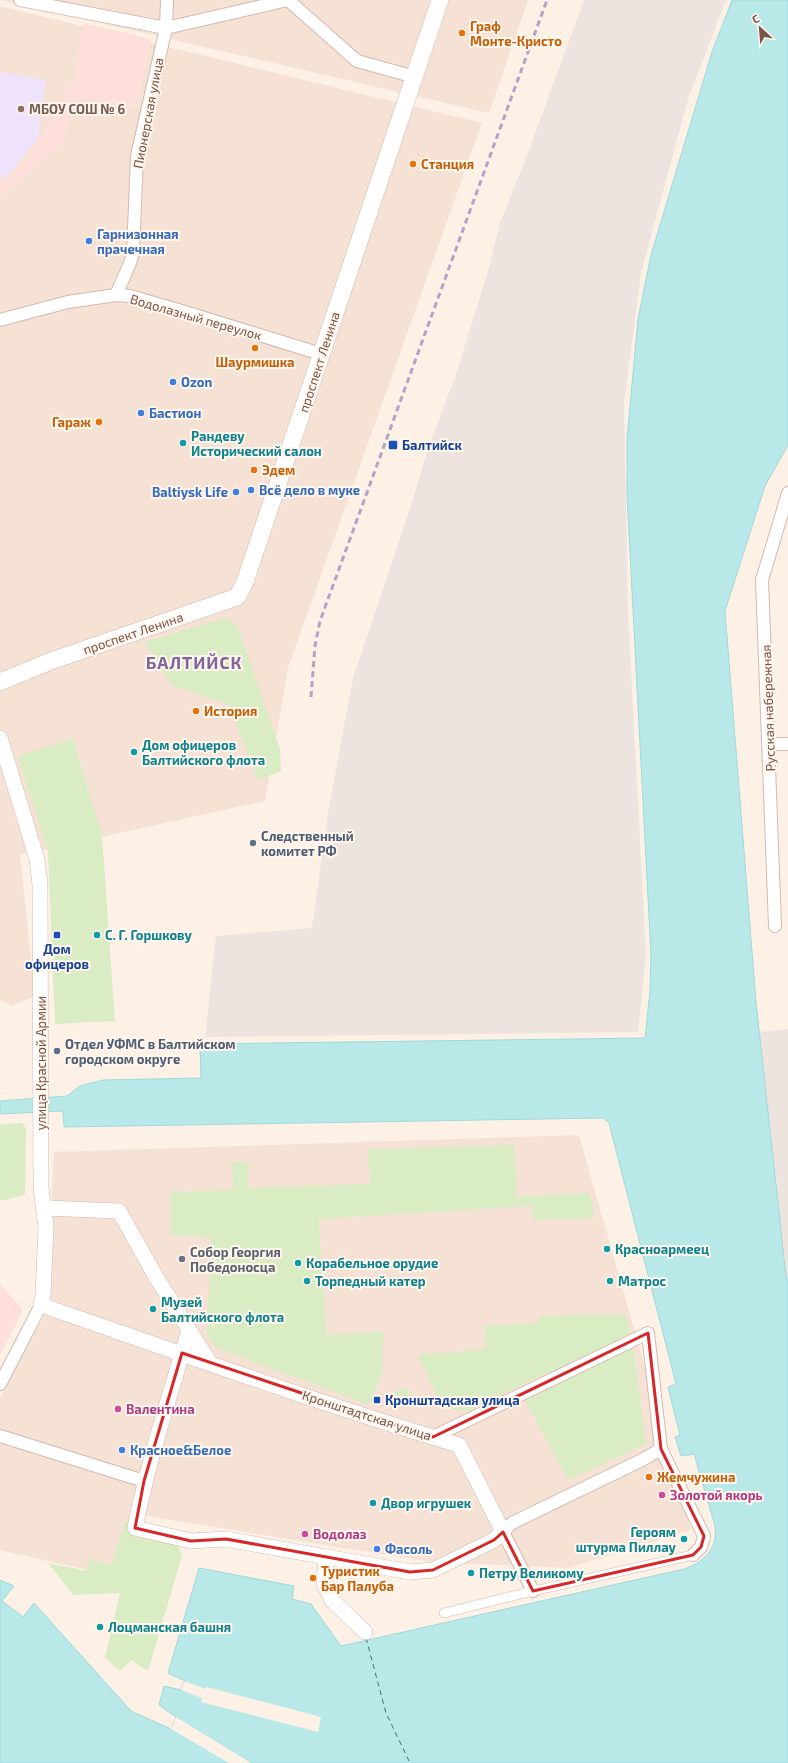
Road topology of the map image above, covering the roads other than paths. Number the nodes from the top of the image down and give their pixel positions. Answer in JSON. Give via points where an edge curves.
{"nodes":[{"id":1,"x":20,"y":0,"type":"edge"},
{"id":2,"x":166,"y":0,"type":"edge"},
{"id":3,"x":288,"y":0,"type":"edge"},
{"id":4,"x":440,"y":0,"type":"edge"},
{"id":5,"x":166,"y":28,"type":"junction"},
{"id":6,"x":415,"y":77,"type":"junction"},
{"id":7,"x":116,"y":295,"type":"junction"},
{"id":8,"x":0,"y":320,"type":"edge"},
{"id":9,"x":321,"y":354,"type":"junction"},
{"id":10,"x":788,"y":493,"type":"edge"},
{"id":11,"x":0,"y":682,"type":"edge"},
{"id":12,"x":0,"y":738,"type":"edge"},
{"id":13,"x":770,"y":744,"type":"junction"},
{"id":14,"x":788,"y":744,"type":"edge"},
{"id":15,"x":775,"y":926,"type":"dead end"},
{"id":16,"x":44,"y":1208,"type":"junction"},
{"id":17,"x":41,"y":1306,"type":"junction"},
{"id":18,"x":189,"y":1330,"type":"junction"},
{"id":19,"x":182,"y":1353,"type":"junction"},
{"id":20,"x":210,"y":1362,"type":"junction"},
{"id":21,"x":0,"y":1384,"type":"edge"},
{"id":22,"x":0,"y":1436,"type":"edge"},
{"id":23,"x":433,"y":1437,"type":"junction"},
{"id":24,"x":660,"y":1449,"type":"junction"},
{"id":25,"x":144,"y":1481,"type":"junction"},
{"id":26,"x":503,"y":1532,"type":"junction"},
{"id":27,"x":693,"y":1555,"type":"joint"},
{"id":28,"x":326,"y":1558,"type":"junction"},
{"id":29,"x":533,"y":1591,"type":"junction"},
{"id":30,"x":444,"y":1613,"type":"dead end"},
{"id":31,"x":365,"y":1632,"type":"dead end"}],
"edges":[{"from":1,"to":5,"type":"street"},
{"from":2,"to":5,"type":"street","name":"Пионерская улица"},
{"from":3,"to":5,"type":"street"},
{"from":3,"to":6,"type":"street","via":[[356,61]]},
{"from":4,"to":6,"type":"main road","name":"проспект Ленина"},
{"from":5,"to":7,"type":"street","name":"Пионерская улица","via":[[137,156],[133,253]]},
{"from":6,"to":9,"type":"main road","name":"проспект Ленина"},
{"from":7,"to":8,"type":"street","name":"Водолазный переулок","via":[[68,302]]},
{"from":7,"to":9,"type":"street","name":"Водолазный переулок","via":[[130,296]]},
{"from":9,"to":11,"type":"main road","name":"проспект Ленина","via":[[248,574],[237,597],[51,661]]},
{"from":10,"to":13,"type":"street","name":"Русская набережная","via":[[762,580]]},
{"from":12,"to":16,"type":"street","name":"улица Красной Армии","via":[[37,859],[40,878],[41,1188]]},
{"from":13,"to":14,"type":"street"},
{"from":13,"to":15,"type":"street","name":"Русская набережная"},
{"from":16,"to":17,"type":"street","name":"улица Красной Армии","via":[[46,1227]]},
{"from":16,"to":18,"type":"street","via":[[119,1211]]},
{"from":17,"to":19,"type":"street","name":"Кронштадтская улица"},
{"from":17,"to":21,"type":"street","name":"улица Красной Армии"},
{"from":18,"to":19,"type":"street"},
{"from":18,"to":20,"type":"street"},
{"from":19,"to":20,"type":"street","name":"Кронштадтская улица"},
{"from":19,"to":25,"type":"street"},
{"from":20,"to":23,"type":"street","name":"Кронштадтская улица","via":[[368,1418]]},
{"from":22,"to":25,"type":"street"},
{"from":23,"to":24,"type":"street","via":[[648,1333]]},
{"from":23,"to":26,"type":"street","name":"Кронштадтская улица","via":[[459,1445]]},
{"from":24,"to":26,"type":"street","via":[[512,1523]]},
{"from":24,"to":27,"type":"street","via":[[704,1536],[702,1547]]},
{"from":25,"to":28,"type":"street","via":[[135,1528],[191,1541],[226,1539]]},
{"from":26,"to":28,"type":"street","via":[[494,1540],[433,1570],[410,1572]]},
{"from":26,"to":29,"type":"street"},
{"from":27,"to":29,"type":"street"},
{"from":28,"to":31,"type":"street","via":[[324,1584],[332,1600]]},
{"from":29,"to":30,"type":"street"}]}
